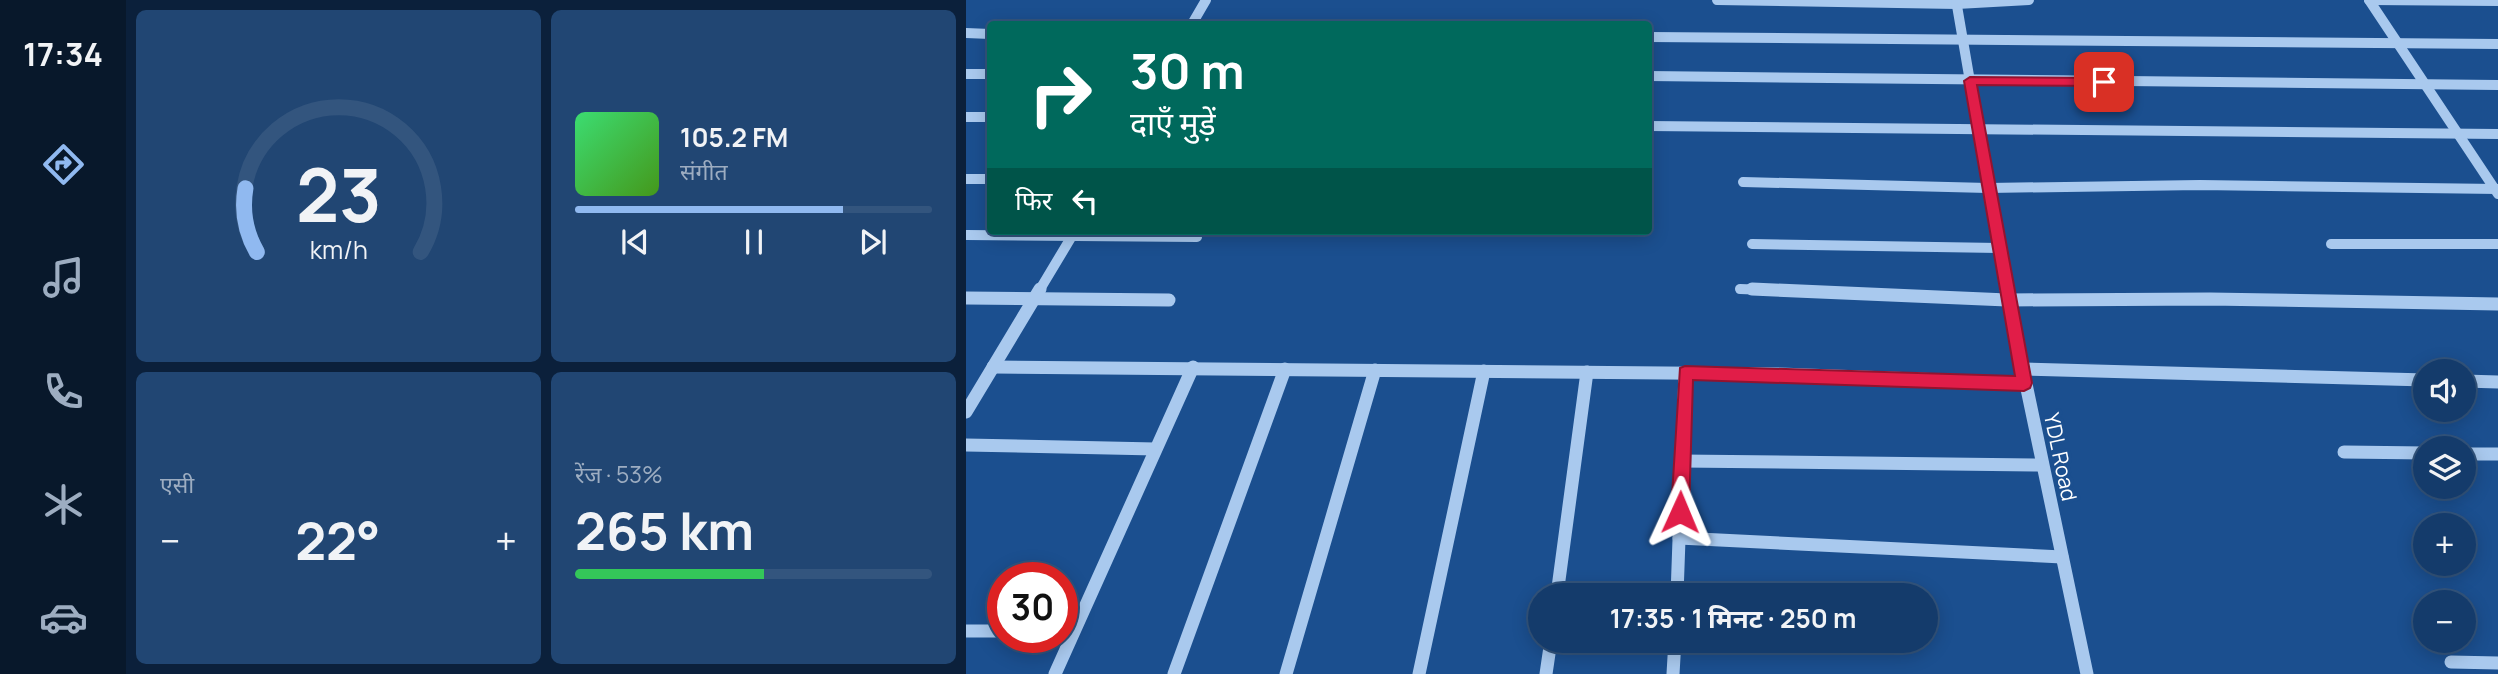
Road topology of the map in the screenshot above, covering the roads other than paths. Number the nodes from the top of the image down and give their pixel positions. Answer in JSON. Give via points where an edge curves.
{"nodes":[{"id":1,"x":1206,"y":0,"type":"edge"},
{"id":2,"x":1717,"y":0,"type":"edge"},
{"id":3,"x":2029,"y":0,"type":"edge"},
{"id":4,"x":2369,"y":0,"type":"edge"},
{"id":5,"x":2498,"y":1,"type":"edge"},
{"id":6,"x":1957,"y":2,"type":"edge"},
{"id":7,"x":1194,"y":21,"type":"edge"},
{"id":8,"x":966,"y":33,"type":"edge"},
{"id":9,"x":987,"y":34,"type":"edge"},
{"id":10,"x":1652,"y":37,"type":"edge"},
{"id":11,"x":1963,"y":38,"type":"junction"},
{"id":12,"x":2398,"y":44,"type":"junction"},
{"id":13,"x":2498,"y":44,"type":"edge"},
{"id":14,"x":966,"y":74,"type":"edge"},
{"id":15,"x":987,"y":74,"type":"edge"},
{"id":16,"x":1652,"y":76,"type":"edge"},
{"id":17,"x":1970,"y":81,"type":"junction"},
{"id":18,"x":2498,"y":85,"type":"edge"},
{"id":19,"x":2426,"y":86,"type":"junction"},
{"id":20,"x":966,"y":117,"type":"edge"},
{"id":21,"x":987,"y":117,"type":"edge"},
{"id":22,"x":1652,"y":126,"type":"edge"},
{"id":23,"x":1979,"y":130,"type":"junction"},
{"id":24,"x":2458,"y":134,"type":"junction"},
{"id":25,"x":2498,"y":134,"type":"edge"},
{"id":26,"x":966,"y":179,"type":"edge"},
{"id":27,"x":987,"y":179,"type":"edge"},
{"id":28,"x":1743,"y":182,"type":"dead end"},
{"id":29,"x":1988,"y":188,"type":"junction"},
{"id":30,"x":2497,"y":191,"type":"edge"},
{"id":31,"x":966,"y":235,"type":"edge"},
{"id":32,"x":987,"y":235,"type":"edge"},
{"id":33,"x":1072,"y":235,"type":"edge"},
{"id":34,"x":1114,"y":235,"type":"edge"},
{"id":35,"x":1197,"y":237,"type":"dead end"},
{"id":36,"x":1752,"y":244,"type":"dead end"},
{"id":37,"x":2331,"y":244,"type":"dead end"},
{"id":38,"x":2498,"y":244,"type":"edge"},
{"id":39,"x":1998,"y":248,"type":"junction"},
{"id":40,"x":1740,"y":289,"type":"dead end"},
{"id":41,"x":966,"y":298,"type":"edge"},
{"id":42,"x":1035,"y":299,"type":"junction"},
{"id":43,"x":1169,"y":300,"type":"dead end"},
{"id":44,"x":2007,"y":300,"type":"junction"},
{"id":45,"x":2498,"y":304,"type":"edge"},
{"id":46,"x":993,"y":367,"type":"junction"},
{"id":47,"x":1193,"y":368,"type":"junction"},
{"id":48,"x":1285,"y":369,"type":"junction"},
{"id":49,"x":2021,"y":369,"type":"junction"},
{"id":50,"x":1375,"y":370,"type":"junction"},
{"id":51,"x":1484,"y":371,"type":"junction"},
{"id":52,"x":1587,"y":372,"type":"junction"},
{"id":53,"x":1685,"y":373,"type":"junction"},
{"id":54,"x":2413,"y":380,"type":"edge"},
{"id":55,"x":2476,"y":381,"type":"edge"},
{"id":56,"x":2498,"y":382,"type":"edge"},
{"id":57,"x":2024,"y":383,"type":"junction"},
{"id":58,"x":966,"y":412,"type":"edge"},
{"id":59,"x":966,"y":445,"type":"edge"},
{"id":60,"x":1155,"y":449,"type":"junction"},
{"id":61,"x":2344,"y":452,"type":"dead end"},
{"id":62,"x":2413,"y":453,"type":"edge"},
{"id":63,"x":2476,"y":454,"type":"edge"},
{"id":64,"x":2498,"y":454,"type":"edge"},
{"id":65,"x":1681,"y":461,"type":"junction"},
{"id":66,"x":2042,"y":465,"type":"junction"},
{"id":67,"x":1679,"y":538,"type":"junction"},
{"id":68,"x":2062,"y":557,"type":"junction"},
{"id":69,"x":1559,"y":583,"type":"edge"},
{"id":70,"x":1677,"y":583,"type":"edge"},
{"id":71,"x":1078,"y":611,"type":"edge"},
{"id":72,"x":966,"y":631,"type":"edge"},
{"id":73,"x":987,"y":631,"type":"edge"},
{"id":74,"x":1062,"y":653,"type":"edge"},
{"id":75,"x":1549,"y":653,"type":"edge"},
{"id":76,"x":1674,"y":653,"type":"edge"},
{"id":77,"x":2451,"y":662,"type":"dead end"},
{"id":78,"x":2498,"y":663,"type":"edge"},
{"id":79,"x":1055,"y":674,"type":"edge"},
{"id":80,"x":1174,"y":674,"type":"edge"},
{"id":81,"x":1286,"y":674,"type":"edge"},
{"id":82,"x":1419,"y":674,"type":"edge"},
{"id":83,"x":1546,"y":674,"type":"edge"},
{"id":84,"x":1673,"y":674,"type":"edge"},
{"id":85,"x":2087,"y":674,"type":"edge"}],
"edges":[{"from":1,"to":7,"type":"street"},
{"from":2,"to":6,"type":"street"},
{"from":3,"to":6,"type":"street"},
{"from":4,"to":5,"type":"street"},
{"from":4,"to":12,"type":"street"},
{"from":6,"to":11,"type":"street","name":"YDL Road"},
{"from":8,"to":9,"type":"street"},
{"from":10,"to":11,"type":"street"},
{"from":11,"to":12,"type":"street"},
{"from":11,"to":17,"type":"street","name":"YDL Road"},
{"from":12,"to":13,"type":"street"},
{"from":12,"to":19,"type":"street"},
{"from":14,"to":15,"type":"street"},
{"from":16,"to":17,"type":"street"},
{"from":17,"to":19,"type":"street"},
{"from":17,"to":23,"type":"street","name":"YDL Road"},
{"from":18,"to":19,"type":"street"},
{"from":19,"to":24,"type":"street"},
{"from":20,"to":21,"type":"street"},
{"from":22,"to":23,"type":"street"},
{"from":23,"to":24,"type":"street"},
{"from":23,"to":29,"type":"street","name":"YDL Road"},
{"from":24,"to":25,"type":"street"},
{"from":24,"to":30,"type":"street"},
{"from":26,"to":27,"type":"street"},
{"from":28,"to":29,"type":"street"},
{"from":29,"to":30,"type":"street","via":[[2200,185]]},
{"from":29,"to":39,"type":"street","name":"YDL Road"},
{"from":31,"to":32,"type":"street"},
{"from":33,"to":42,"type":"street"},
{"from":34,"to":35,"type":"street"},
{"from":36,"to":39,"type":"street"},
{"from":37,"to":38,"type":"street"},
{"from":39,"to":44,"type":"street","name":"YDL Road"},
{"from":40,"to":44,"type":"street"},
{"from":41,"to":42,"type":"street"},
{"from":42,"to":43,"type":"street"},
{"from":42,"to":46,"type":"street"},
{"from":44,"to":45,"type":"street"},
{"from":44,"to":49,"type":"street","name":"YDL Road"},
{"from":46,"to":47,"type":"street"},
{"from":46,"to":58,"type":"street"},
{"from":47,"to":48,"type":"street"},
{"from":47,"to":60,"type":"street"},
{"from":48,"to":50,"type":"street"},
{"from":48,"to":80,"type":"street"},
{"from":49,"to":54,"type":"street"},
{"from":49,"to":57,"type":"street","name":"YDL Road"},
{"from":50,"to":51,"type":"street"},
{"from":50,"to":81,"type":"street"},
{"from":51,"to":52,"type":"street"},
{"from":51,"to":82,"type":"street"},
{"from":52,"to":53,"type":"street"},
{"from":52,"to":69,"type":"street"},
{"from":53,"to":57,"type":"street"},
{"from":53,"to":65,"type":"street"},
{"from":55,"to":56,"type":"street"},
{"from":57,"to":66,"type":"street","name":"YDL Road"},
{"from":59,"to":60,"type":"street"},
{"from":60,"to":71,"type":"street"},
{"from":61,"to":62,"type":"street"},
{"from":63,"to":64,"type":"street"},
{"from":65,"to":66,"type":"street"},
{"from":65,"to":67,"type":"street"},
{"from":66,"to":68,"type":"street","name":"YDL Road"},
{"from":67,"to":68,"type":"street"},
{"from":67,"to":70,"type":"street"},
{"from":68,"to":85,"type":"street","name":"YDL Road"},
{"from":72,"to":73,"type":"street"},
{"from":74,"to":79,"type":"street"},
{"from":75,"to":83,"type":"street"},
{"from":76,"to":84,"type":"street"},
{"from":77,"to":78,"type":"street"}]}
